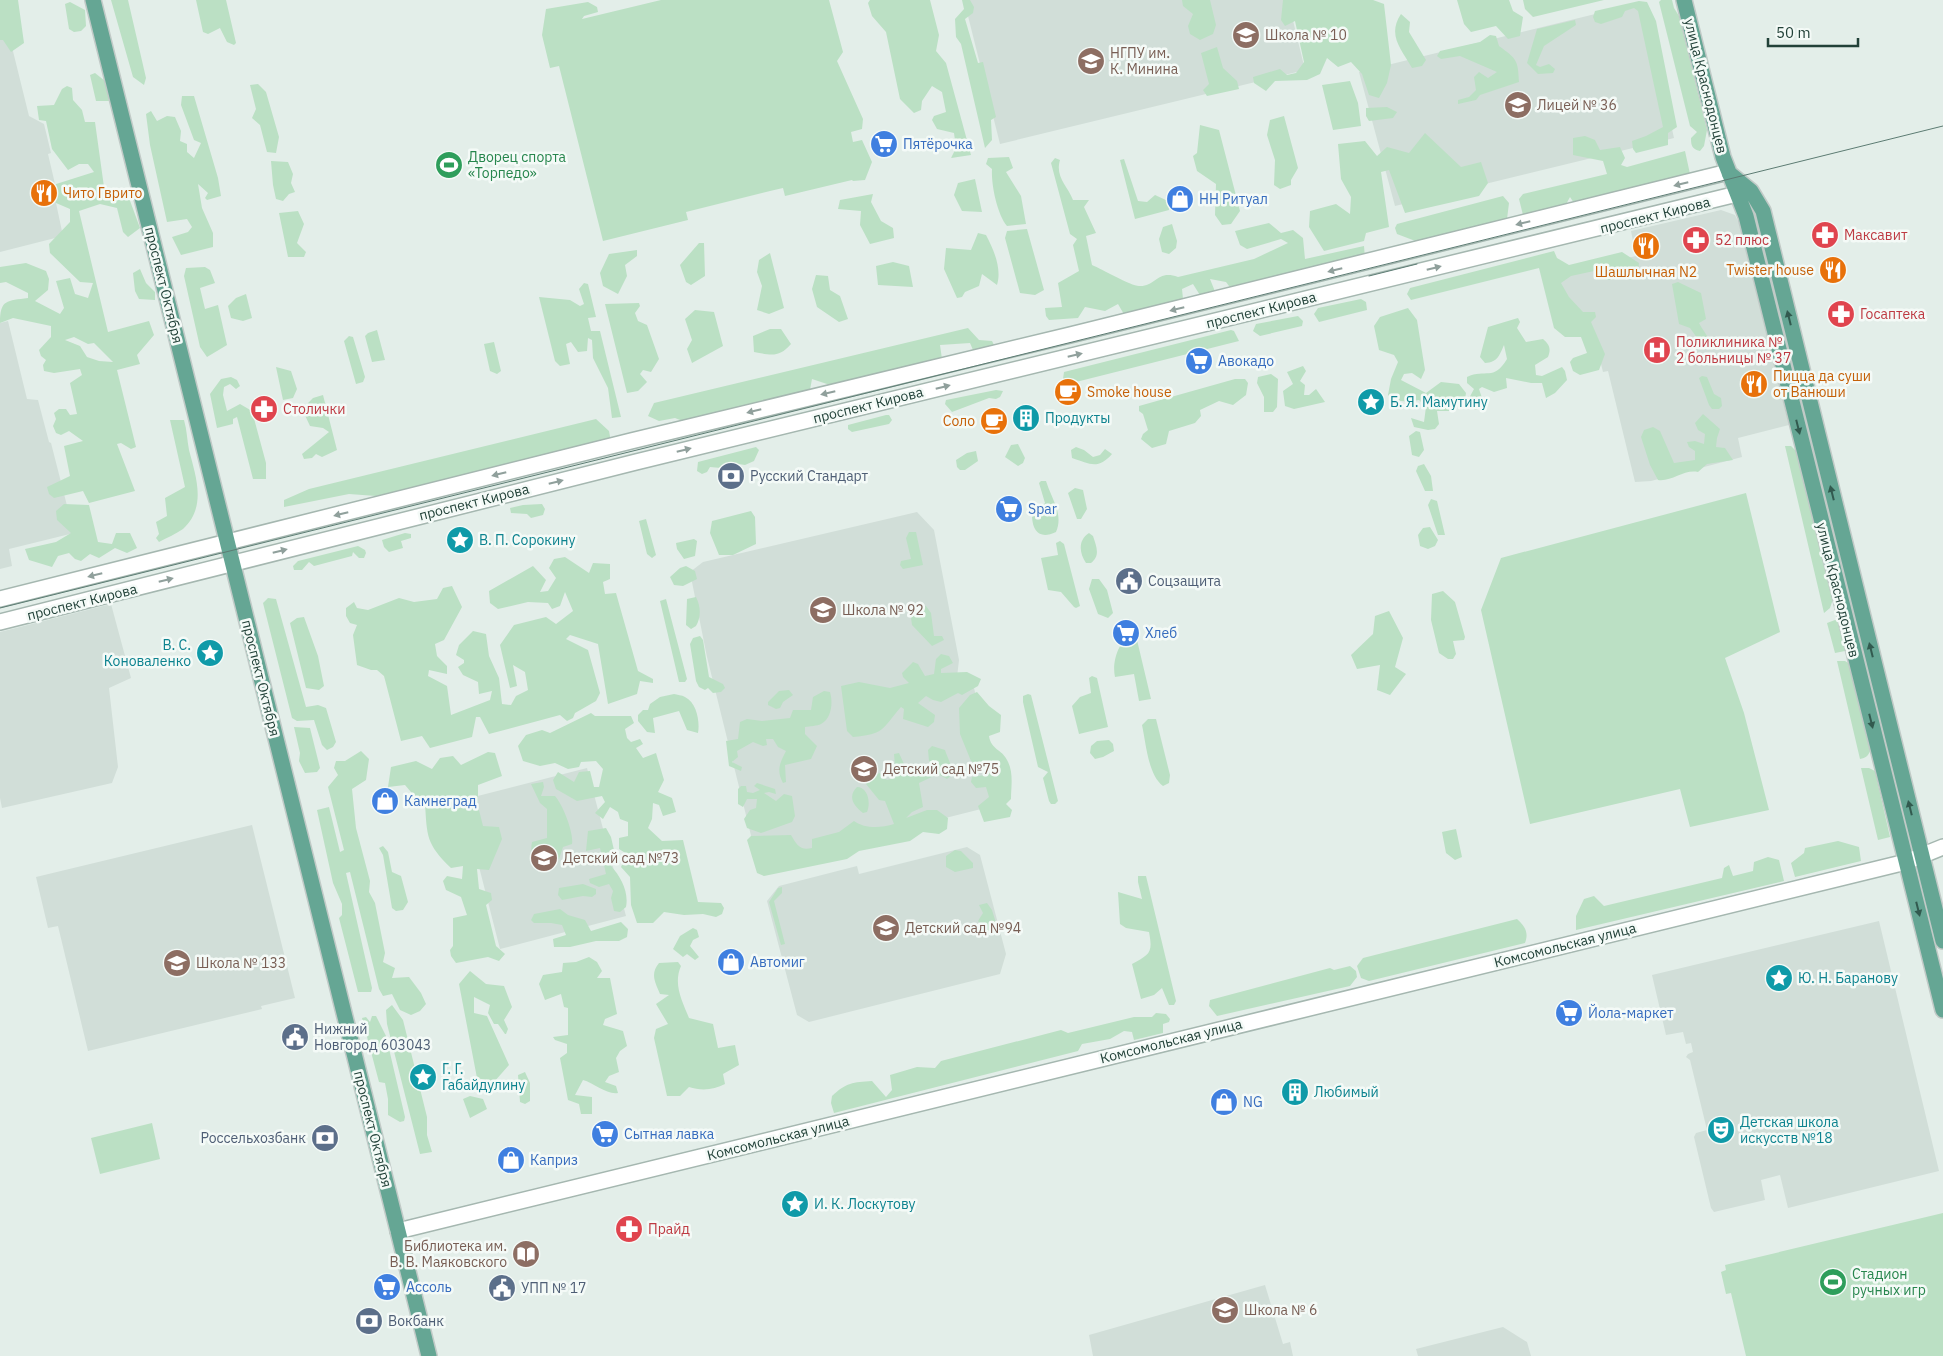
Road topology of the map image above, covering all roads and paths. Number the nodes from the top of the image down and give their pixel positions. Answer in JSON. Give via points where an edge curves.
{"nodes":[{"id":1,"x":93,"y":0,"type":"edge"},
{"id":2,"x":1684,"y":0,"type":"edge"},
{"id":3,"x":1728,"y":172,"type":"junction"},
{"id":4,"x":1736,"y":194,"type":"junction"},
{"id":5,"x":228,"y":542,"type":"junction"},
{"id":6,"x":233,"y":563,"type":"junction"},
{"id":7,"x":0,"y":599,"type":"edge"},
{"id":8,"x":0,"y":622,"type":"edge"},
{"id":9,"x":1943,"y":847,"type":"edge"},
{"id":10,"x":1922,"y":855,"type":"junction"},
{"id":11,"x":1906,"y":862,"type":"junction"},
{"id":12,"x":1943,"y":941,"type":"edge"},
{"id":13,"x":1943,"y":1010,"type":"edge"},
{"id":14,"x":398,"y":1230,"type":"junction"},
{"id":15,"x":429,"y":1356,"type":"edge"}],
"edges":[{"from":1,"to":5,"type":"main road","name":"проспект Октября"},
{"from":2,"to":3,"type":"main road","name":"улица Краснодонцев"},
{"from":3,"to":4,"type":"main road","name":"улица Краснодонцев"},
{"from":3,"to":5,"type":"street","name":"проспект Кирова","one_way":true},
{"from":10,"to":3,"type":"main road","name":"улица Краснодонцев","one_way":true,"via":[[1763,211],[1751,191]]},
{"from":6,"to":4,"type":"street","name":"проспект Кирова","one_way":true},
{"from":4,"to":11,"type":"main road","name":"улица Краснодонцев","one_way":true,"via":[[1746,216]]},
{"from":5,"to":6,"type":"main road","name":"проспект Октября"},
{"from":5,"to":7,"type":"street","name":"проспект Кирова","one_way":true},
{"from":8,"to":6,"type":"street","name":"проспект Кирова","one_way":true},
{"from":6,"to":14,"type":"main road","name":"проспект Октября"},
{"from":9,"to":10,"type":"street","name":"Комсомольская улица"},
{"from":10,"to":11,"type":"street","name":"Комсомольская улица"},
{"from":10,"to":12,"type":"main road","name":"улица Краснодонцев"},
{"from":11,"to":13,"type":"main road","name":"улица Краснодонцев","one_way":true},
{"from":11,"to":14,"type":"street","name":"Комсомольская улица"},
{"from":14,"to":15,"type":"main road","name":"проспект Октября"}]}
